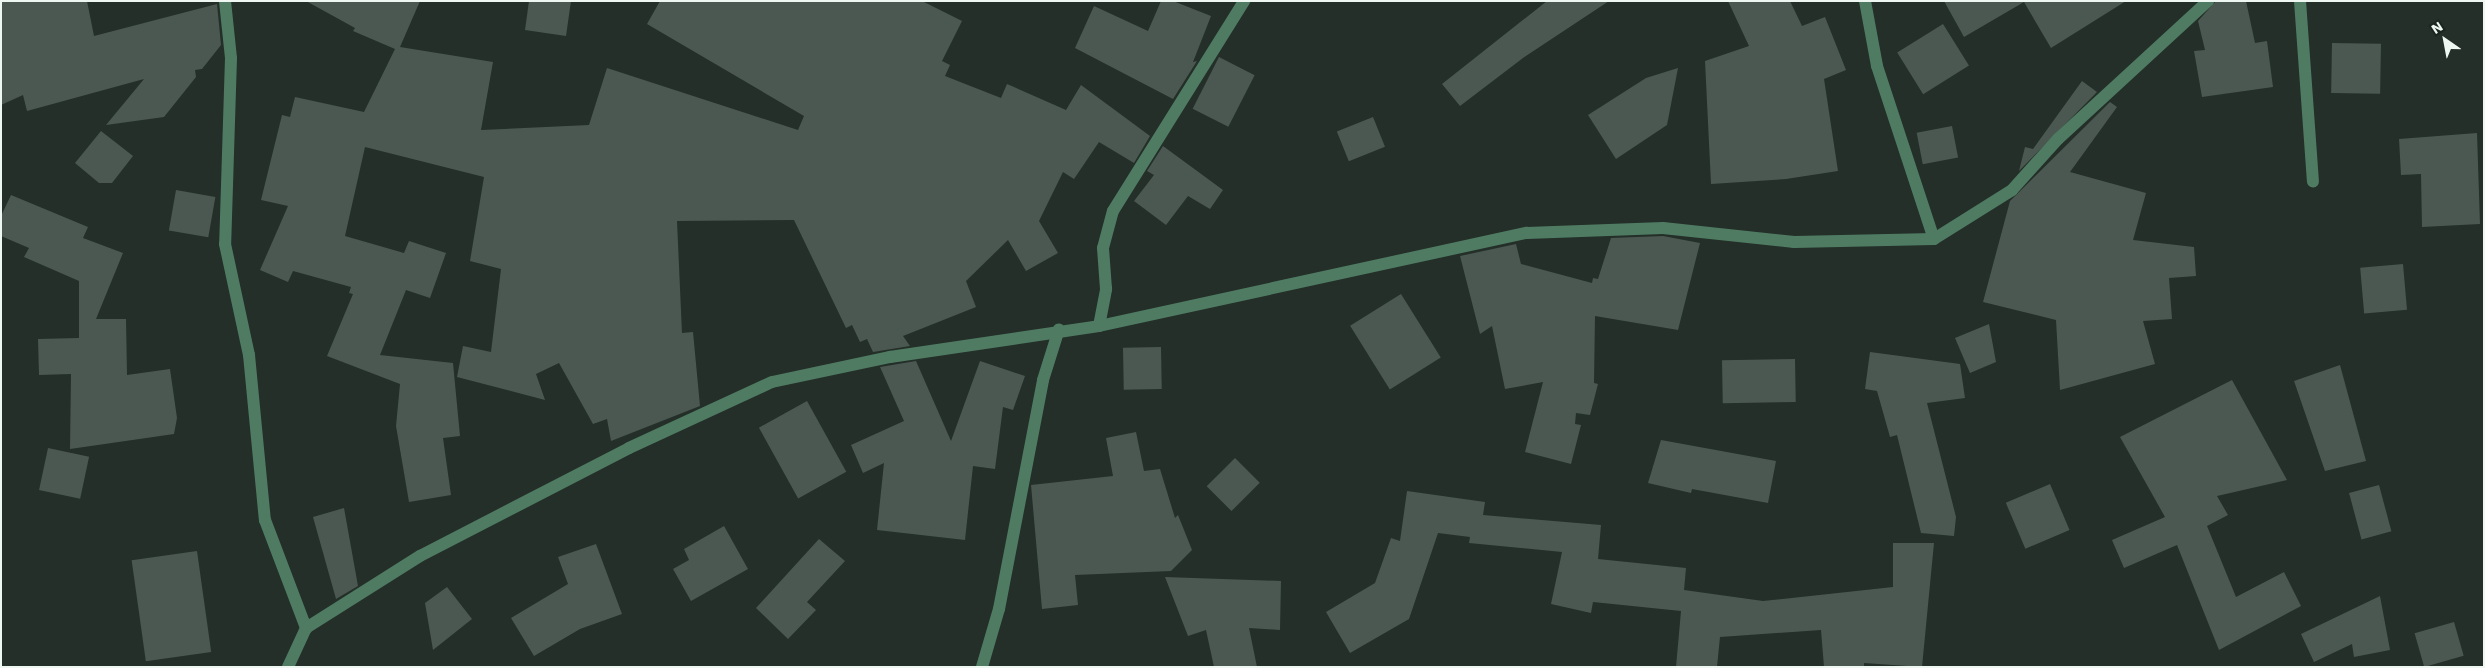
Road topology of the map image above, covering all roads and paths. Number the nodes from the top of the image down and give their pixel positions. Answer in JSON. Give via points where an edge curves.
{"nodes":[{"id":1,"x":225,"y":1,"type":"edge"},
{"id":2,"x":1244,"y":1,"type":"edge"},
{"id":3,"x":1864,"y":1,"type":"edge"},
{"id":4,"x":2208,"y":1,"type":"edge"},
{"id":5,"x":2300,"y":1,"type":"edge"},
{"id":6,"x":2313,"y":182,"type":"dead end"},
{"id":7,"x":1934,"y":239,"type":"junction"},
{"id":8,"x":1099,"y":326,"type":"junction"},
{"id":9,"x":1059,"y":329,"type":"junction"},
{"id":10,"x":306,"y":628,"type":"junction"},
{"id":11,"x":291,"y":666,"type":"edge"},
{"id":12,"x":982,"y":667,"type":"edge"}],
"edges":[{"from":1,"to":10,"type":"street","via":[[231,58],[225,244],[249,355],[265,520]]},
{"from":2,"to":8,"type":"street","via":[[1113,210],[1103,248],[1106,289]]},
{"from":3,"to":7,"type":"street","via":[[1877,66]]},
{"from":4,"to":7,"type":"street","via":[[2058,139],[2012,190]]},
{"from":5,"to":6,"type":"street"},
{"from":7,"to":8,"type":"street","via":[[1794,242],[1663,228],[1528,233]]},
{"from":8,"to":9,"type":"street"},
{"from":9,"to":10,"type":"street","via":[[772,382],[629,448],[420,556]]},
{"from":9,"to":12,"type":"street","via":[[1043,380],[1008,564]]},
{"from":10,"to":11,"type":"street"}]}
